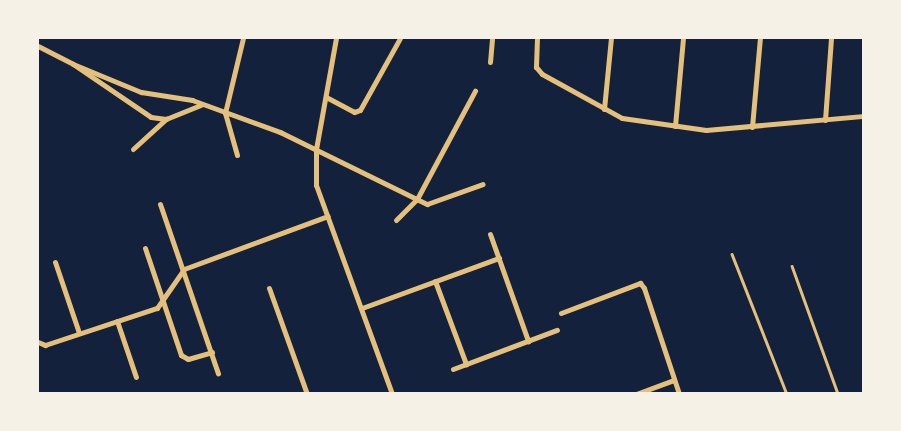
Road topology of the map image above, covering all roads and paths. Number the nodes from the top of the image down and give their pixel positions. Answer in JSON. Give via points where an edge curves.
{"nodes":[{"id":1,"x":244,"y":38,"type":"edge"},
{"id":2,"x":336,"y":38,"type":"edge"},
{"id":3,"x":400,"y":38,"type":"edge"},
{"id":4,"x":492,"y":38,"type":"edge"},
{"id":5,"x":537,"y":38,"type":"edge"},
{"id":6,"x":611,"y":38,"type":"edge"},
{"id":7,"x":683,"y":38,"type":"edge"},
{"id":8,"x":760,"y":38,"type":"edge"},
{"id":9,"x":832,"y":38,"type":"edge"},
{"id":10,"x":38,"y":46,"type":"edge"},
{"id":11,"x":490,"y":62,"type":"dead end"},
{"id":12,"x":73,"y":64,"type":"junction"},
{"id":13,"x":475,"y":91,"type":"dead end"},
{"id":14,"x":326,"y":97,"type":"junction"},
{"id":15,"x":201,"y":105,"type":"junction"},
{"id":16,"x":604,"y":109,"type":"junction"},
{"id":17,"x":225,"y":114,"type":"junction"},
{"id":18,"x":864,"y":116,"type":"edge"},
{"id":19,"x":166,"y":119,"type":"junction"},
{"id":20,"x":825,"y":120,"type":"junction"},
{"id":21,"x":675,"y":126,"type":"junction"},
{"id":22,"x":752,"y":127,"type":"junction"},
{"id":23,"x":133,"y":149,"type":"dead end"},
{"id":24,"x":316,"y":149,"type":"junction"},
{"id":25,"x":237,"y":154,"type":"dead end"},
{"id":26,"x":483,"y":184,"type":"dead end"},
{"id":27,"x":417,"y":199,"type":"junction"},
{"id":28,"x":160,"y":204,"type":"dead end"},
{"id":29,"x":328,"y":216,"type":"junction"},
{"id":30,"x":396,"y":220,"type":"dead end"},
{"id":31,"x":490,"y":234,"type":"dead end"},
{"id":32,"x":145,"y":248,"type":"dead end"},
{"id":33,"x":732,"y":254,"type":"dead end"},
{"id":34,"x":499,"y":258,"type":"junction"},
{"id":35,"x":55,"y":262,"type":"dead end"},
{"id":36,"x":792,"y":266,"type":"dead end"},
{"id":37,"x":184,"y":269,"type":"junction"},
{"id":38,"x":435,"y":281,"type":"junction"},
{"id":39,"x":269,"y":288,"type":"dead end"},
{"id":40,"x":162,"y":300,"type":"junction"},
{"id":41,"x":362,"y":308,"type":"junction"},
{"id":42,"x":561,"y":312,"type":"dead end"},
{"id":43,"x":117,"y":321,"type":"junction"},
{"id":44,"x":557,"y":330,"type":"dead end"},
{"id":45,"x":80,"y":333,"type":"junction"},
{"id":46,"x":528,"y":341,"type":"junction"},
{"id":47,"x":38,"y":343,"type":"edge"},
{"id":48,"x":212,"y":352,"type":"junction"},
{"id":49,"x":466,"y":364,"type":"junction"},
{"id":50,"x":452,"y":369,"type":"dead end"},
{"id":51,"x":218,"y":373,"type":"dead end"},
{"id":52,"x":136,"y":377,"type":"dead end"},
{"id":53,"x":674,"y":380,"type":"junction"},
{"id":54,"x":307,"y":394,"type":"edge"},
{"id":55,"x":392,"y":394,"type":"edge"},
{"id":56,"x":636,"y":394,"type":"edge"},
{"id":57,"x":679,"y":394,"type":"edge"},
{"id":58,"x":787,"y":394,"type":"edge"},
{"id":59,"x":838,"y":394,"type":"edge"}],
"edges":[{"from":1,"to":17,"type":"street"},
{"from":2,"to":14,"type":"street"},
{"from":3,"to":14,"type":"street","via":[[360,110],[354,112]]},
{"from":4,"to":11,"type":"street"},
{"from":5,"to":16,"type":"street","via":[[536,67]]},
{"from":6,"to":16,"type":"street"},
{"from":7,"to":21,"type":"street"},
{"from":8,"to":22,"type":"street"},
{"from":9,"to":20,"type":"street"},
{"from":10,"to":12,"type":"street"},
{"from":12,"to":15,"type":"street","via":[[141,92],[192,100]]},
{"from":12,"to":19,"type":"street","via":[[145,114]]},
{"from":13,"to":27,"type":"street"},
{"from":14,"to":24,"type":"street"},
{"from":15,"to":17,"type":"street"},
{"from":15,"to":19,"type":"street"},
{"from":16,"to":21,"type":"street","via":[[622,118]]},
{"from":17,"to":24,"type":"street","via":[[280,132]]},
{"from":17,"to":25,"type":"street"},
{"from":18,"to":20,"type":"street"},
{"from":19,"to":23,"type":"street"},
{"from":20,"to":22,"type":"street"},
{"from":21,"to":22,"type":"street","via":[[706,130]]},
{"from":24,"to":27,"type":"street"},
{"from":24,"to":29,"type":"street","via":[[316,185]]},
{"from":26,"to":27,"type":"street","via":[[427,204]]},
{"from":27,"to":30,"type":"street"},
{"from":28,"to":37,"type":"street"},
{"from":29,"to":37,"type":"street"},
{"from":29,"to":41,"type":"street"},
{"from":31,"to":34,"type":"street"},
{"from":32,"to":40,"type":"street"},
{"from":33,"to":58,"type":"lane"},
{"from":34,"to":38,"type":"street"},
{"from":34,"to":46,"type":"street"},
{"from":35,"to":45,"type":"street"},
{"from":36,"to":59,"type":"lane"},
{"from":37,"to":40,"type":"street"},
{"from":37,"to":48,"type":"street"},
{"from":38,"to":41,"type":"street"},
{"from":38,"to":49,"type":"street"},
{"from":39,"to":54,"type":"street"},
{"from":40,"to":43,"type":"street","via":[[156,308]]},
{"from":40,"to":48,"type":"street","via":[[184,358]]},
{"from":41,"to":55,"type":"street"},
{"from":42,"to":53,"type":"street","via":[[640,283]]},
{"from":43,"to":45,"type":"street"},
{"from":43,"to":52,"type":"street"},
{"from":44,"to":46,"type":"street"},
{"from":45,"to":47,"type":"street"},
{"from":46,"to":49,"type":"street"},
{"from":48,"to":51,"type":"street"},
{"from":49,"to":50,"type":"street"},
{"from":53,"to":56,"type":"street"},
{"from":53,"to":57,"type":"street"}]}
